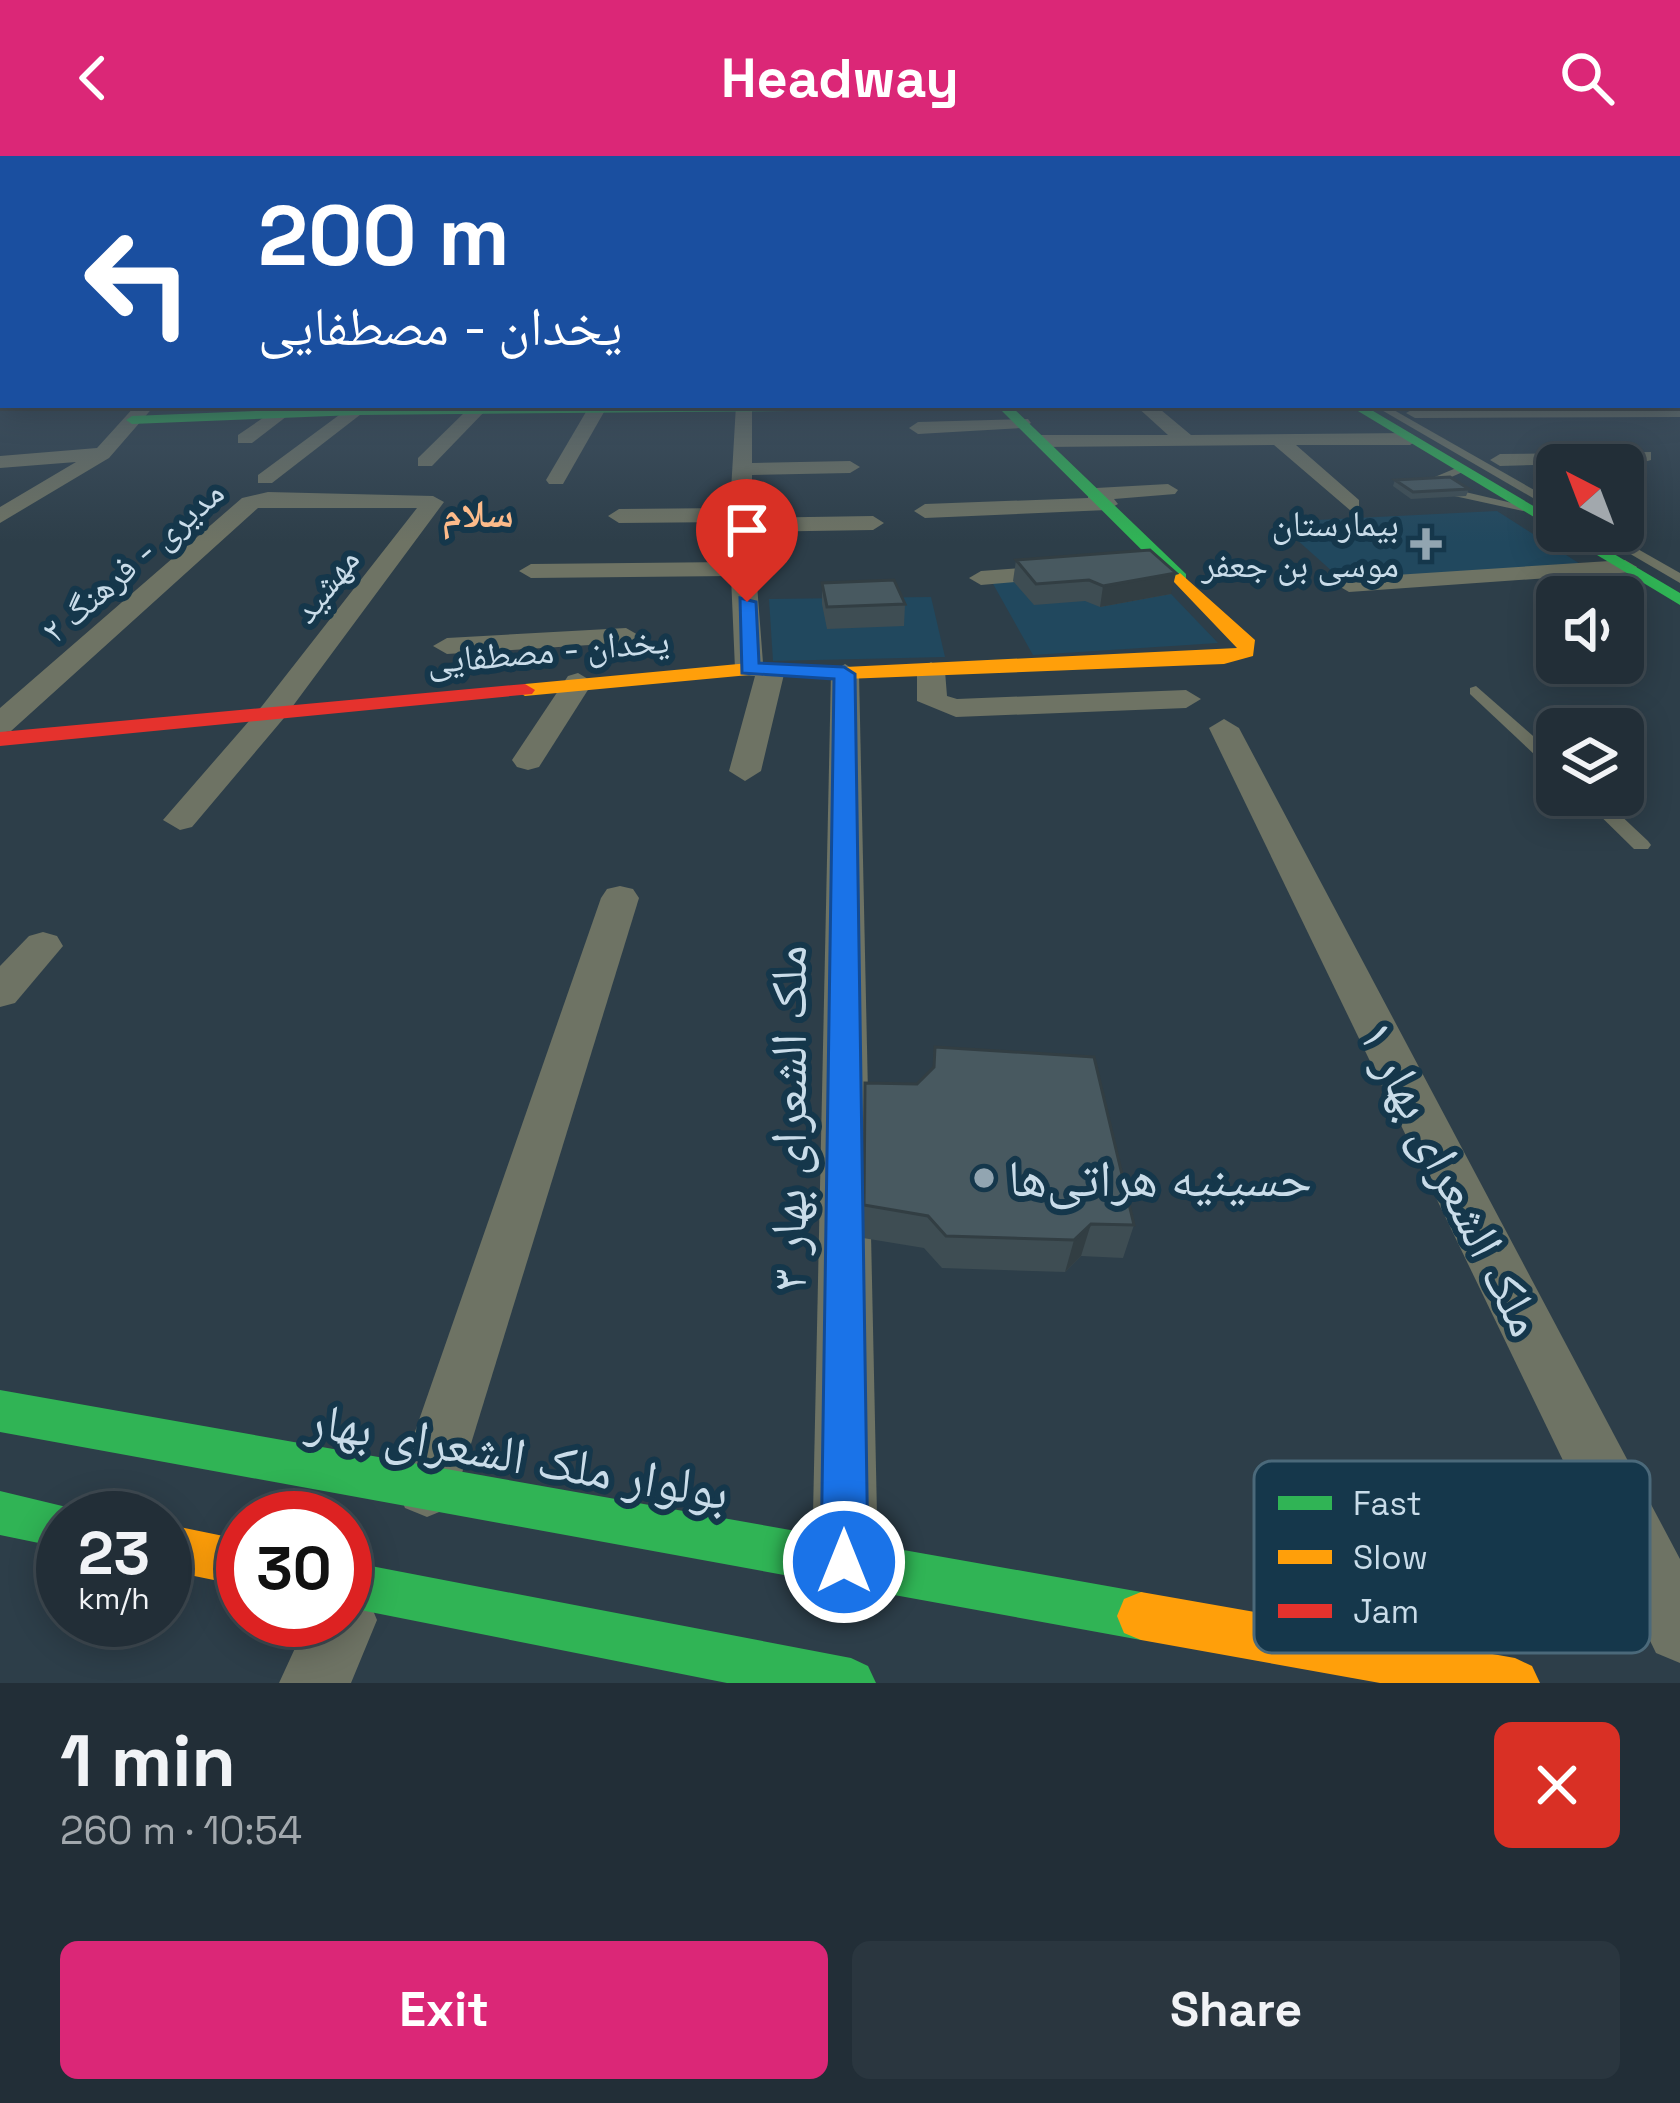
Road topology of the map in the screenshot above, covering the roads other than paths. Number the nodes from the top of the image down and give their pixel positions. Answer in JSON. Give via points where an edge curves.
{"nodes":[{"id":1,"x":558,"y":408,"type":"edge"},
{"id":2,"x":597,"y":408,"type":"edge"},
{"id":3,"x":742,"y":408,"type":"joint"},
{"id":4,"x":1148,"y":408,"type":"edge"},
{"id":5,"x":1366,"y":408,"type":"edge"},
{"id":6,"x":1381,"y":408,"type":"edge"},
{"id":7,"x":363,"y":409,"type":"edge"},
{"id":8,"x":1628,"y":409,"type":"edge"},
{"id":9,"x":477,"y":410,"type":"junction"},
{"id":10,"x":1680,"y":412,"type":"edge"},
{"id":11,"x":139,"y":413,"type":"edge"},
{"id":12,"x":282,"y":413,"type":"junction"},
{"id":13,"x":1409,"y":419,"type":"edge"},
{"id":14,"x":1022,"y":423,"type":"edge"},
{"id":15,"x":917,"y":428,"type":"dead end"},
{"id":16,"x":245,"y":439,"type":"dead end"},
{"id":17,"x":1278,"y":439,"type":"junction"},
{"id":18,"x":1186,"y":440,"type":"junction"},
{"id":19,"x":102,"y":454,"type":"junction"},
{"id":20,"x":1645,"y":456,"type":"dead end"},
{"id":21,"x":1500,"y":460,"type":"junction"},
{"id":22,"x":0,"y":462,"type":"edge"},
{"id":23,"x":425,"y":462,"type":"dead end"},
{"id":24,"x":850,"y":467,"type":"dead end"},
{"id":25,"x":743,"y":469,"type":"junction"},
{"id":26,"x":556,"y":479,"type":"dead end"},
{"id":27,"x":1536,"y":480,"type":"edge"},
{"id":28,"x":261,"y":489,"type":"junction"},
{"id":29,"x":1168,"y":490,"type":"dead end"},
{"id":30,"x":1536,"y":498,"type":"edge"},
{"id":31,"x":1102,"y":499,"type":"junction"},
{"id":32,"x":1351,"y":505,"type":"dead end"},
{"id":33,"x":925,"y":511,"type":"dead end"},
{"id":34,"x":1536,"y":514,"type":"edge"},
{"id":35,"x":0,"y":516,"type":"edge"},
{"id":36,"x":619,"y":516,"type":"dead end"},
{"id":37,"x":742,"y":520,"type":"junction"},
{"id":38,"x":873,"y":523,"type":"dead end"},
{"id":39,"x":1644,"y":542,"type":"edge"},
{"id":40,"x":1600,"y":552,"type":"edge"},
{"id":41,"x":1629,"y":552,"type":"edge"},
{"id":42,"x":1680,"y":562,"type":"edge"},
{"id":43,"x":1168,"y":565,"type":"junction"},
{"id":44,"x":1625,"y":567,"type":"junction"},
{"id":45,"x":746,"y":569,"type":"junction"},
{"id":46,"x":531,"y":571,"type":"dead end"},
{"id":47,"x":981,"y":578,"type":"dead end"},
{"id":48,"x":1680,"y":582,"type":"edge"},
{"id":49,"x":1349,"y":585,"type":"dead end"},
{"id":50,"x":1680,"y":600,"type":"edge"},
{"id":51,"x":626,"y":636,"type":"dead end"},
{"id":52,"x":546,"y":640,"type":"junction"},
{"id":53,"x":447,"y":646,"type":"dead end"},
{"id":54,"x":760,"y":669,"type":"junction"},
{"id":55,"x":931,"y":671,"type":"junction"},
{"id":56,"x":844,"y":674,"type":"junction"},
{"id":57,"x":578,"y":682,"type":"junction"},
{"id":58,"x":538,"y":686,"type":"junction"},
{"id":59,"x":1476,"y":691,"type":"dead end"},
{"id":60,"x":273,"y":712,"type":"junction"},
{"id":61,"x":0,"y":724,"type":"edge"},
{"id":62,"x":0,"y":739,"type":"edge"},
{"id":63,"x":1536,"y":747,"type":"edge"},
{"id":64,"x":528,"y":760,"type":"dead end"},
{"id":65,"x":745,"y":771,"type":"dead end"},
{"id":66,"x":1611,"y":816,"type":"edge"},
{"id":67,"x":180,"y":820,"type":"dead end"},
{"id":68,"x":1641,"y":844,"type":"dead end"},
{"id":69,"x":620,"y":898,"type":"dead end"},
{"id":70,"x":43,"y":946,"type":"dead end"},
{"id":71,"x":0,"y":992,"type":"edge"},
{"id":72,"x":0,"y":1411,"type":"edge"},
{"id":73,"x":1593,"y":1461,"type":"edge"},
{"id":74,"x":427,"y":1486,"type":"junction"},
{"id":75,"x":0,"y":1513,"type":"edge"},
{"id":76,"x":36,"y":1520,"type":"edge"},
{"id":77,"x":844,"y":1562,"type":"junction"},
{"id":78,"x":1650,"y":1571,"type":"edge"},
{"id":79,"x":372,"y":1606,"type":"edge"},
{"id":80,"x":1680,"y":1629,"type":"edge"},
{"id":81,"x":1254,"y":1636,"type":"edge"},
{"id":82,"x":330,"y":1647,"type":"edge"},
{"id":83,"x":1349,"y":1653,"type":"edge"},
{"id":84,"x":315,"y":1683,"type":"edge"},
{"id":85,"x":851,"y":1683,"type":"edge"},
{"id":86,"x":1515,"y":1683,"type":"edge"}],
"edges":[{"from":1,"to":9,"type":"street"},
{"from":2,"to":26,"type":"street"},
{"from":3,"to":14,"type":"street"},
{"from":3,"to":25,"type":"street"},
{"from":4,"to":18,"type":"street"},
{"from":5,"to":13,"type":"street"},
{"from":6,"to":30,"type":"lane"},
{"from":7,"to":9,"type":"street"},
{"from":7,"to":12,"type":"street"},
{"from":7,"to":28,"type":"street","name":"مدیری - فرهنگ ۲"},
{"from":8,"to":10,"type":"street"},
{"from":8,"to":13,"type":"street"},
{"from":9,"to":23,"type":"street"},
{"from":11,"to":12,"type":"street"},
{"from":11,"to":19,"type":"street"},
{"from":12,"to":16,"type":"street"},
{"from":13,"to":17,"type":"street"},
{"from":13,"to":21,"type":"street"},
{"from":13,"to":34,"type":"street","via":[[1461,469]]},
{"from":14,"to":15,"type":"street"},
{"from":14,"to":18,"type":"street"},
{"from":14,"to":31,"type":"street"},
{"from":17,"to":18,"type":"street"},
{"from":17,"to":32,"type":"street"},
{"from":19,"to":22,"type":"street"},
{"from":19,"to":35,"type":"street"},
{"from":20,"to":21,"type":"street"},
{"from":21,"to":27,"type":"street"},
{"from":24,"to":25,"type":"street"},
{"from":25,"to":37,"type":"street"},
{"from":28,"to":60,"type":"street","name":"مهشید","via":[[433,502]]},
{"from":28,"to":61,"type":"street","name":"مدیری - فرهنگ ۲"},
{"from":29,"to":31,"type":"street"},
{"from":31,"to":33,"type":"street"},
{"from":31,"to":43,"type":"street"},
{"from":36,"to":37,"type":"street"},
{"from":37,"to":38,"type":"street"},
{"from":37,"to":45,"type":"street"},
{"from":39,"to":42,"type":"street"},
{"from":40,"to":44,"type":"street"},
{"from":41,"to":48,"type":"lane"},
{"from":43,"to":47,"type":"street"},
{"from":43,"to":55,"type":"street","name":"یخدان - مصطفایی","via":[[1248,644],[1246,652]]},
{"from":44,"to":49,"type":"street"},
{"from":44,"to":50,"type":"street"},
{"from":45,"to":46,"type":"street"},
{"from":45,"to":54,"type":"street"},
{"from":51,"to":52,"type":"street"},
{"from":52,"to":53,"type":"street"},
{"from":52,"to":58,"type":"street"},
{"from":54,"to":56,"type":"street","name":"یخدان - مصطفایی"},
{"from":54,"to":57,"type":"street","name":"یخدان - مصطفایی"},
{"from":54,"to":65,"type":"street"},
{"from":55,"to":56,"type":"street","name":"یخدان - مصطفایی"},
{"from":55,"to":73,"type":"street","name":"ملک الشعرای بهار ۱","via":[[932,700],[956,708],[1205,713]]},
{"from":56,"to":77,"type":"street","name":"ملک الشعرای بهار ۳"},
{"from":57,"to":58,"type":"street","name":"یخدان - مصطفایی"},
{"from":57,"to":64,"type":"street"},
{"from":58,"to":60,"type":"street","name":"یخدان - مصطفایی"},
{"from":59,"to":63,"type":"lane"},
{"from":60,"to":62,"type":"street","name":"یخدان - مصطفایی"},
{"from":60,"to":67,"type":"street","name":"مهشید"},
{"from":66,"to":68,"type":"lane"},
{"from":69,"to":74,"type":"street"},
{"from":70,"to":71,"type":"street"},
{"from":72,"to":74,"type":"street","name":"بولوار ملک الشعرای بهار"},
{"from":74,"to":77,"type":"street","name":"بولوار ملک الشعرای بهار"},
{"from":75,"to":76,"type":"street"},
{"from":77,"to":81,"type":"street","name":"بولوار ملک الشعرای بهار"},
{"from":78,"to":80,"type":"street","name":"ملک الشعرای بهار ۱"},
{"from":79,"to":85,"type":"street"},
{"from":82,"to":84,"type":"street"},
{"from":83,"to":86,"type":"street","name":"بولوار ملک الشعرای بهار"}]}
